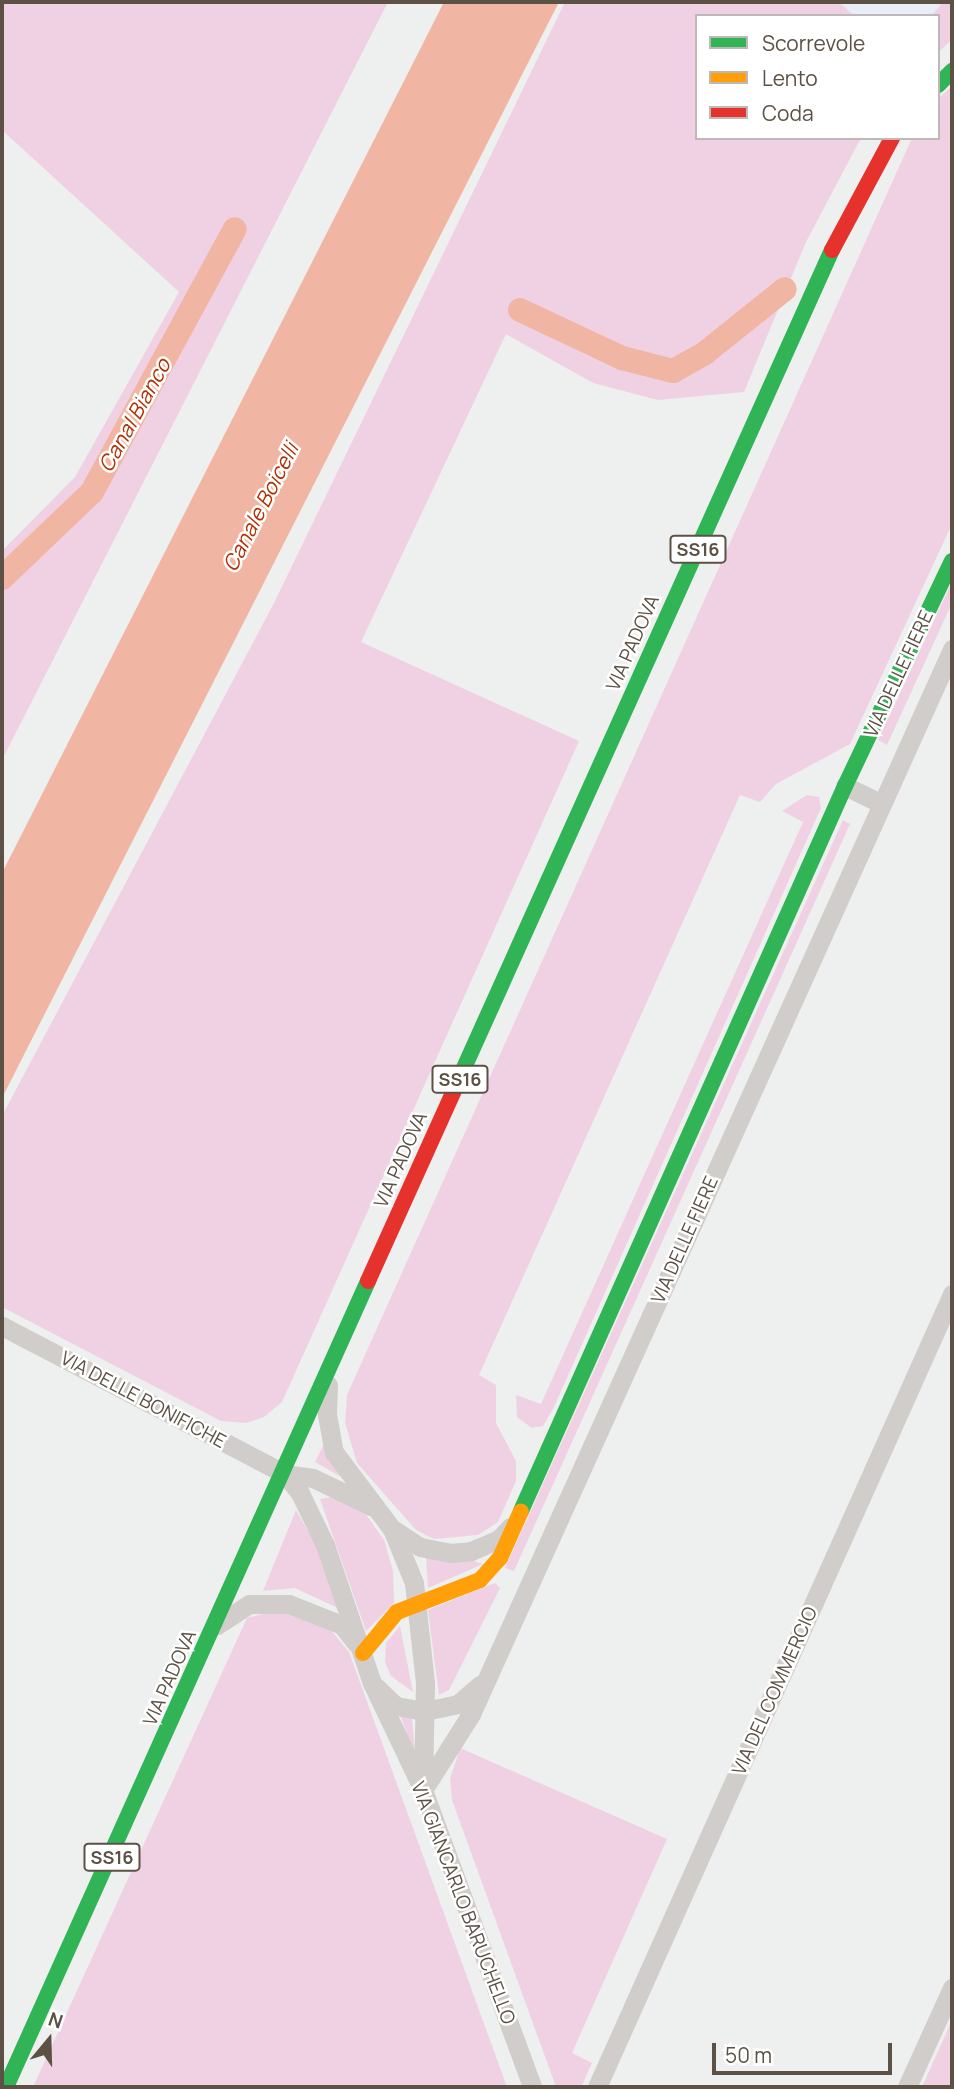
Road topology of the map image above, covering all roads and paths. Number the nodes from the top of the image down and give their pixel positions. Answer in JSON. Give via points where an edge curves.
{"nodes":[{"id":1,"x":891,"y":140,"type":"edge"},
{"id":2,"x":952,"y":561,"type":"edge"},
{"id":3,"x":952,"y":649,"type":"edge"},
{"id":4,"x":845,"y":786,"type":"junction"},
{"id":5,"x":882,"y":804,"type":"junction"},
{"id":6,"x":952,"y":1294,"type":"edge"},
{"id":7,"x":2,"y":1326,"type":"edge"},
{"id":8,"x":328,"y":1377,"type":"junction"},
{"id":9,"x":285,"y":1474,"type":"junction"},
{"id":10,"x":374,"y":1508,"type":"junction"},
{"id":11,"x":518,"y":1518,"type":"junction"},
{"id":12,"x":392,"y":1529,"type":"junction"},
{"id":13,"x":417,"y":1607,"type":"junction"},
{"id":14,"x":217,"y":1626,"type":"junction"},
{"id":15,"x":363,"y":1653,"type":"junction"},
{"id":16,"x":488,"y":1677,"type":"junction"},
{"id":17,"x":372,"y":1683,"type":"junction"},
{"id":18,"x":425,"y":1711,"type":"junction"},
{"id":19,"x":423,"y":1790,"type":"junction"},
{"id":20,"x":952,"y":1988,"type":"edge"},
{"id":21,"x":6,"y":2087,"type":"edge"},
{"id":22,"x":532,"y":2087,"type":"edge"},
{"id":23,"x":597,"y":2087,"type":"edge"},
{"id":24,"x":907,"y":2087,"type":"edge"}],
"edges":[{"from":1,"to":8,"type":"main road","name":"VIA PADOVA","number":"SS16","via":[[844,223]]},
{"from":2,"to":4,"type":"main road","name":"VIA DELLE FIERE"},
{"from":3,"to":5,"type":"street","name":"VIA DELLE FIERE"},
{"from":4,"to":5,"type":"street"},
{"from":4,"to":11,"type":"main road","name":"VIA DELLE FIERE"},
{"from":5,"to":16,"type":"street","name":"VIA DELLE FIERE"},
{"from":6,"to":23,"type":"street","name":"VIA DEL COMMERCIO"},
{"from":7,"to":9,"type":"street","name":"VIA DELLE BONIFICHE"},
{"from":8,"to":9,"type":"main road","name":"VIA PADOVA","number":"SS16"},
{"from":8,"to":10,"type":"street","via":[[327,1414],[334,1451]]},
{"from":9,"to":10,"type":"street","name":"VIA DELLE BONIFICHE","via":[[313,1478]]},
{"from":9,"to":14,"type":"main road","name":"VIA PADOVA","number":"SS16"},
{"from":9,"to":15,"type":"street","name":"VIA GIANCARLO BARUCHELLO","via":[[316,1525]]},
{"from":10,"to":12,"type":"street"},
{"from":11,"to":12,"type":"street","name":"VIA DELLE FIERE","via":[[499,1539],[461,1552],[420,1547]]},
{"from":11,"to":13,"type":"main road","name":"VIA DELLE FIERE","via":[[500,1558],[480,1580]]},
{"from":12,"to":13,"type":"street","via":[[406,1558]]},
{"from":13,"to":15,"type":"main road","name":"VIA DELLE FIERE","via":[[397,1612]]},
{"from":13,"to":18,"type":"street"},
{"from":14,"to":15,"type":"street","name":"VIA GIANCARLO BARUCHELLO","via":[[249,1604],[289,1604],[342,1625]]},
{"from":14,"to":21,"type":"main road","name":"VIA PADOVA","number":"SS16"},
{"from":15,"to":17,"type":"street","name":"VIA GIANCARLO BARUCHELLO"},
{"from":16,"to":18,"type":"street","name":"VIA DELLE FIERE","via":[[458,1704]]},
{"from":16,"to":19,"type":"street","name":"VIA DELLE FIERE","via":[[471,1714]]},
{"from":17,"to":18,"type":"street","via":[[387,1701]]},
{"from":17,"to":19,"type":"street","name":"VIA GIANCARLO BARUCHELLO"},
{"from":18,"to":19,"type":"street"},
{"from":19,"to":22,"type":"street","name":"VIA GIANCARLO BARUCHELLO"},
{"from":20,"to":24,"type":"street"}]}
